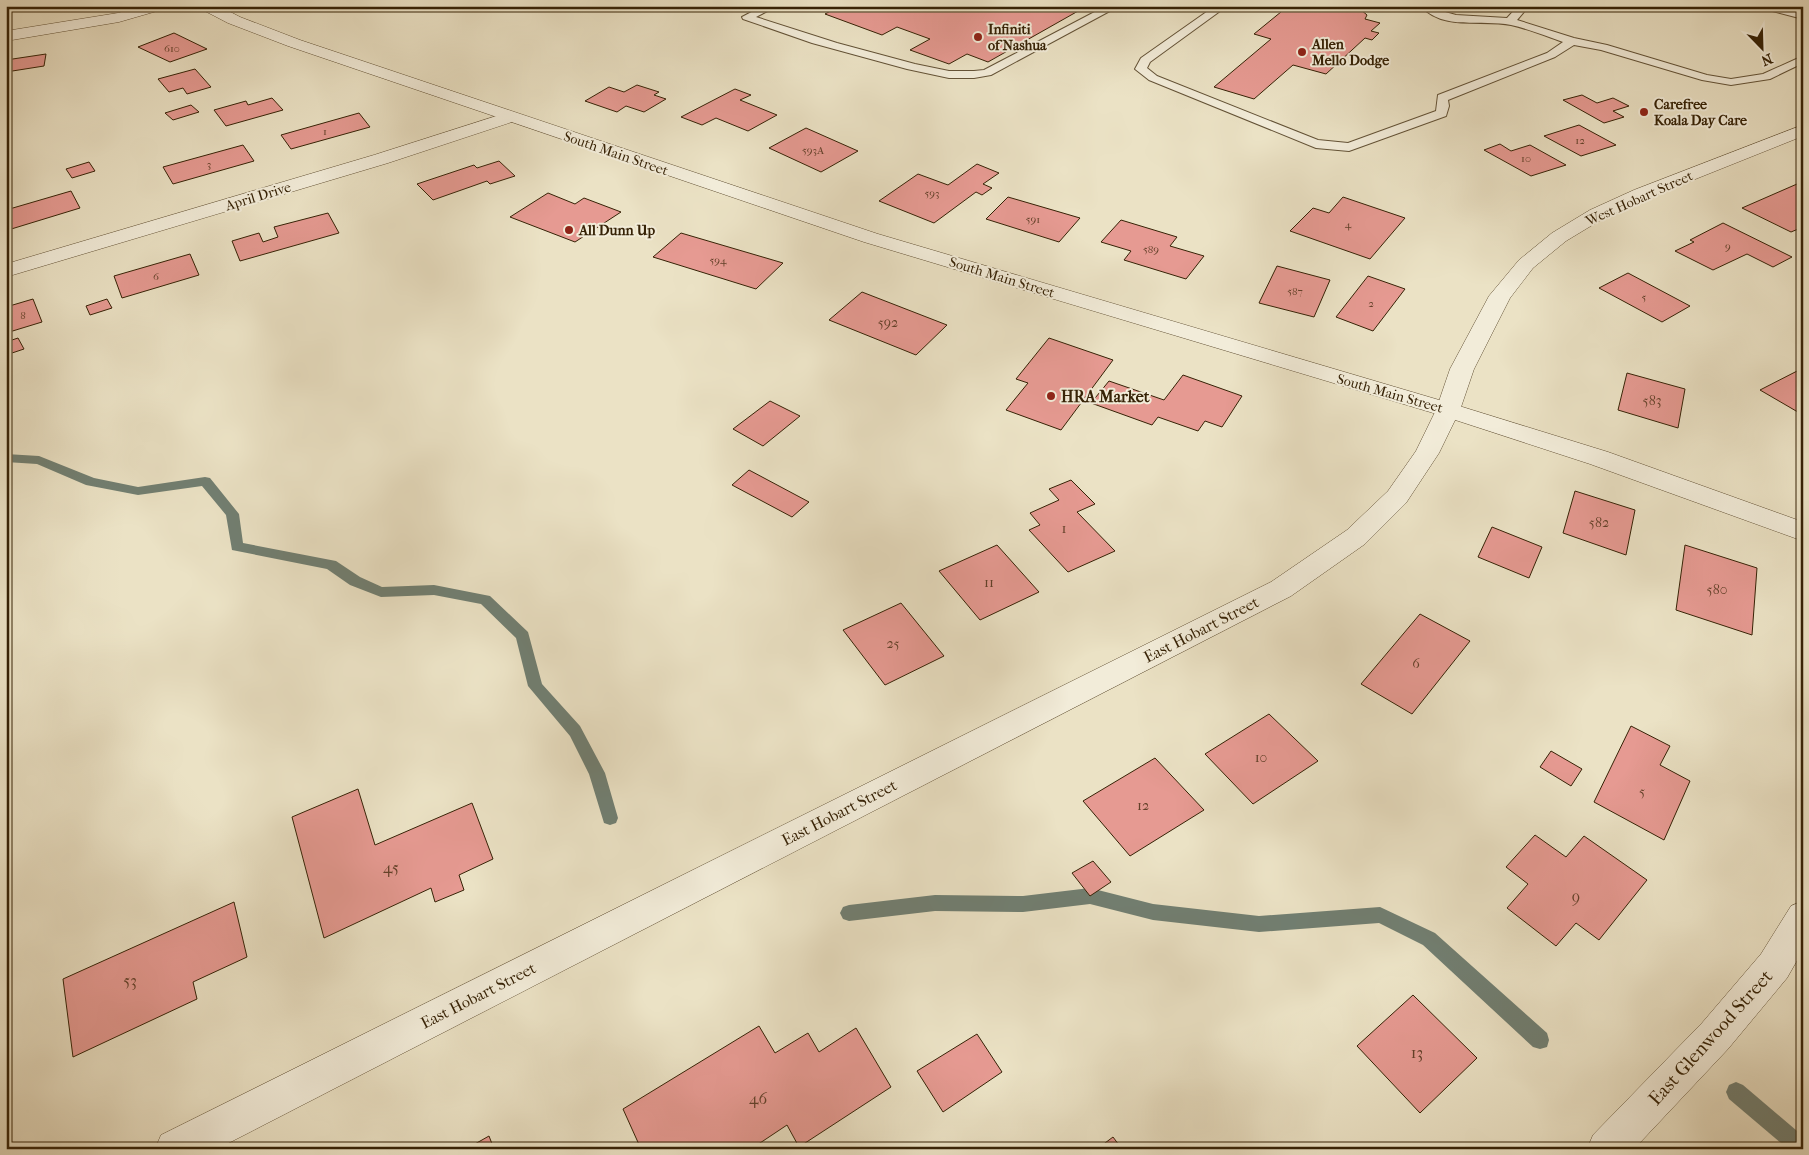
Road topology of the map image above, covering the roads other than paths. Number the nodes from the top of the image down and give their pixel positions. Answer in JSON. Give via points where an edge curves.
{"nodes":[{"id":1,"x":159,"y":6,"type":"edge"},
{"id":2,"x":206,"y":6,"type":"edge"},
{"id":3,"x":772,"y":6,"type":"edge"},
{"id":4,"x":1114,"y":6,"type":"edge"},
{"id":5,"x":1222,"y":6,"type":"edge"},
{"id":6,"x":1426,"y":6,"type":"edge"},
{"id":7,"x":1524,"y":6,"type":"edge"},
{"id":8,"x":1765,"y":6,"type":"edge"},
{"id":9,"x":1803,"y":16,"type":"edge"},
{"id":10,"x":1510,"y":21,"type":"junction"},
{"id":11,"x":6,"y":36,"type":"edge"},
{"id":12,"x":1572,"y":41,"type":"junction"},
{"id":13,"x":1803,"y":59,"type":"edge"},
{"id":14,"x":509,"y":117,"type":"junction"},
{"id":15,"x":1803,"y":130,"type":"edge"},
{"id":16,"x":6,"y":271,"type":"edge"},
{"id":17,"x":1448,"y":410,"type":"junction"},
{"id":18,"x":1803,"y":532,"type":"edge"},
{"id":19,"x":1803,"y":917,"type":"edge"},
{"id":20,"x":175,"y":1149,"type":"edge"},
{"id":21,"x":1607,"y":1149,"type":"edge"}],
"edges":[{"from":1,"to":11,"type":"street","via":[[119,17]]},
{"from":2,"to":14,"type":"street","name":"South Main Street","via":[[294,43]]},
{"from":3,"to":4,"type":"lane","via":[[747,17],[821,44],[933,72],[965,76],[987,73]]},
{"from":5,"to":12,"type":"lane","via":[[1145,60],[1141,69],[1153,78],[1316,144],[1349,146],[1442,113],[1442,98],[1551,55]]},
{"from":6,"to":10,"type":"lane","via":[[1451,18]]},
{"from":7,"to":10,"type":"lane"},
{"from":8,"to":9,"type":"lane"},
{"from":10,"to":12,"type":"lane"},
{"from":12,"to":13,"type":"lane","via":[[1602,46],[1706,78],[1731,82],[1766,77]]},
{"from":14,"to":16,"type":"street","name":"April Drive","via":[[381,160]]},
{"from":14,"to":17,"type":"street","name":"South Main Street","via":[[871,238]]},
{"from":15,"to":17,"type":"street","name":"West Hobart Street","via":[[1641,194],[1597,214],[1559,237],[1526,264],[1500,296],[1462,369]]},
{"from":17,"to":18,"type":"street","name":"South Main Street","via":[[1599,458]]},
{"from":17,"to":20,"type":"street","name":"East Hobart Street","via":[[1427,453],[1397,497],[1356,537],[1281,589]]},
{"from":19,"to":21,"type":"street","name":"East Glenwood Street","via":[[1774,966],[1715,1036]]}]}
